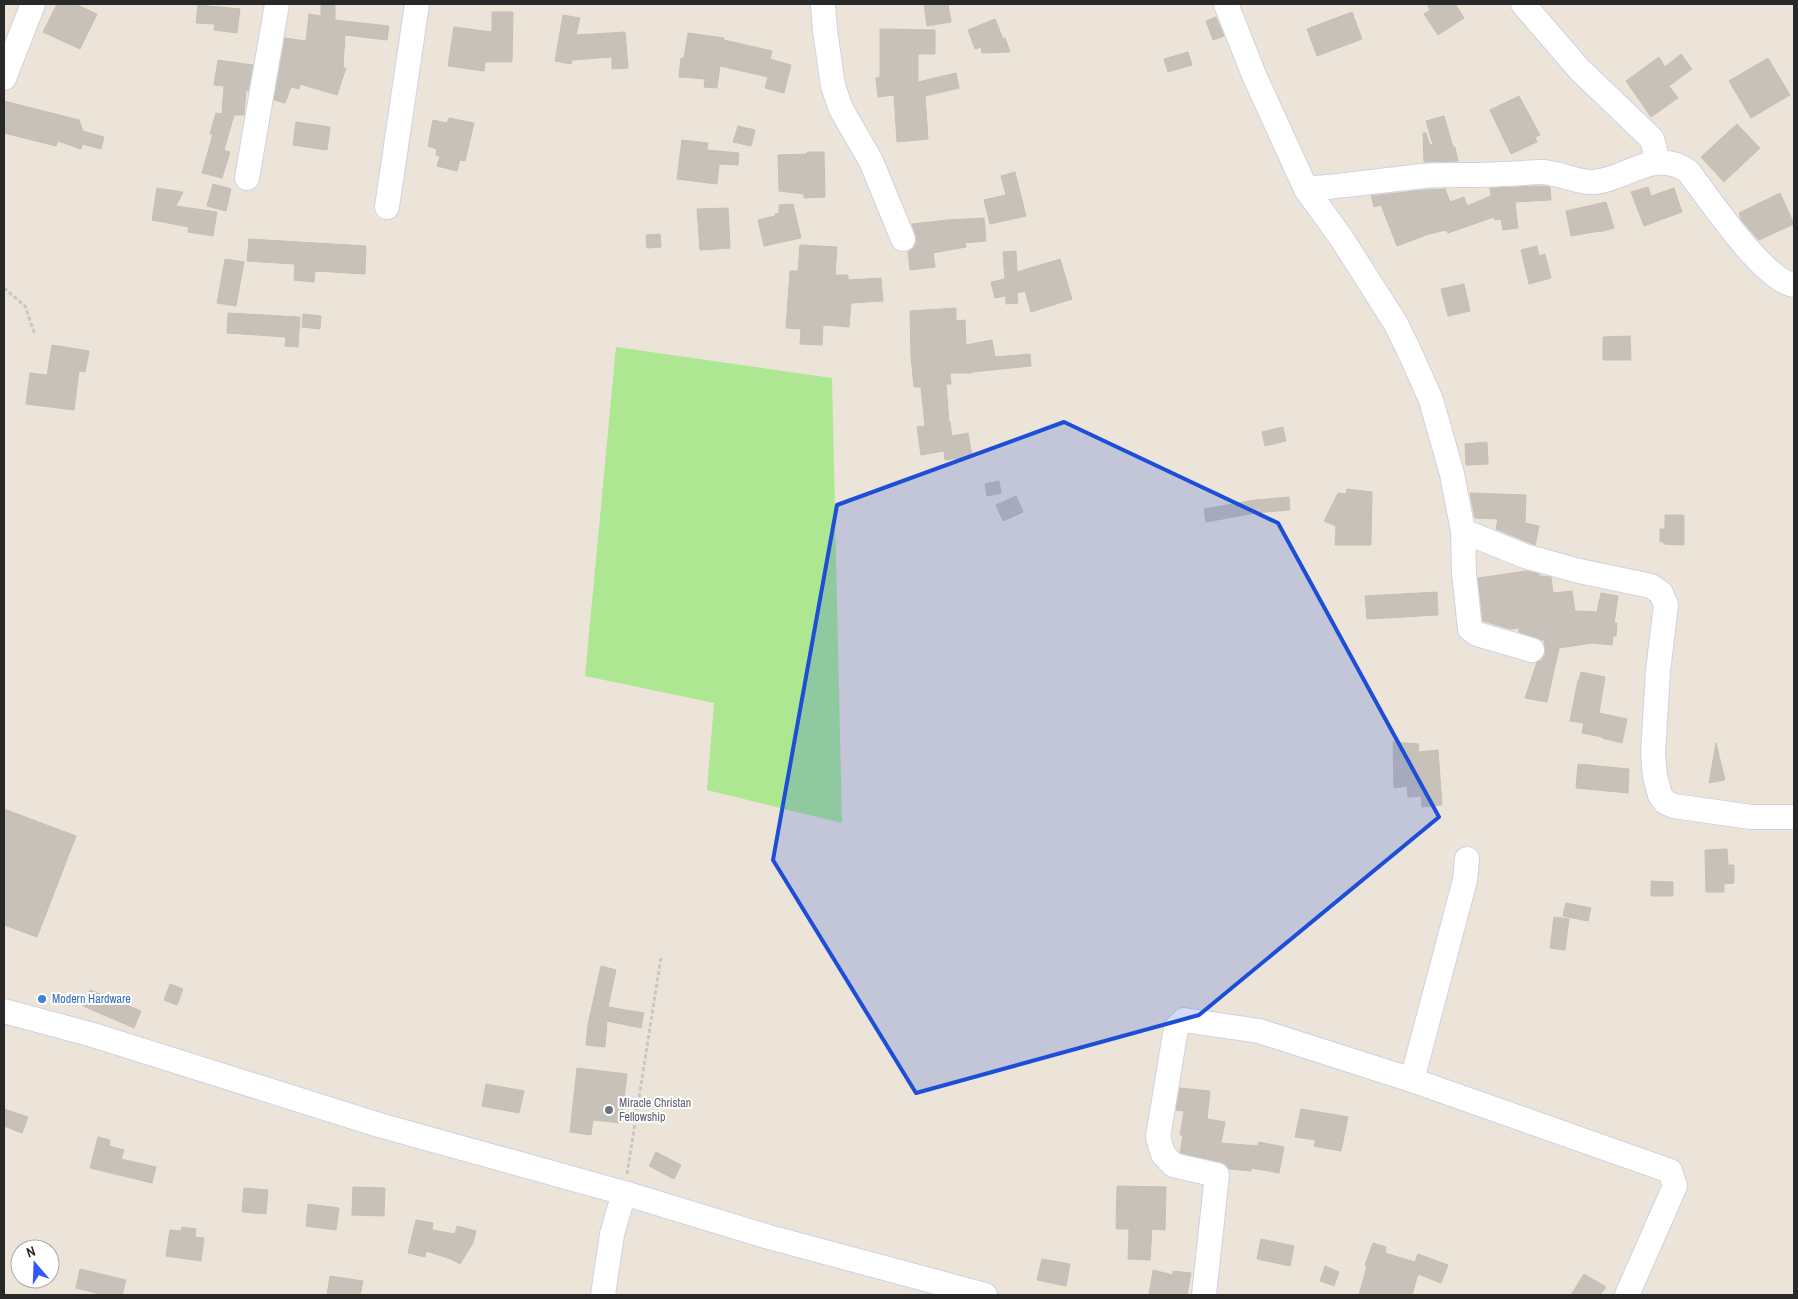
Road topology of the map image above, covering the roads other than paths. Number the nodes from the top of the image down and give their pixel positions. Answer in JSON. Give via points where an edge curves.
{"nodes":[{"id":1,"x":33,"y":4,"type":"edge"},
{"id":2,"x":277,"y":4,"type":"edge"},
{"id":3,"x":418,"y":4,"type":"edge"},
{"id":4,"x":823,"y":4,"type":"edge"},
{"id":5,"x":1226,"y":4,"type":"edge"},
{"id":6,"x":1523,"y":4,"type":"edge"},
{"id":7,"x":4,"y":78,"type":"edge"},
{"id":8,"x":1658,"y":162,"type":"junction"},
{"id":9,"x":248,"y":178,"type":"dead end"},
{"id":10,"x":1306,"y":190,"type":"junction"},
{"id":11,"x":387,"y":207,"type":"dead end"},
{"id":12,"x":903,"y":239,"type":"dead end"},
{"id":13,"x":1794,"y":285,"type":"edge"},
{"id":14,"x":1463,"y":531,"type":"junction"},
{"id":15,"x":1532,"y":650,"type":"dead end"},
{"id":16,"x":1794,"y":817,"type":"edge"},
{"id":17,"x":1467,"y":859,"type":"dead end"},
{"id":18,"x":4,"y":1011,"type":"edge"},
{"id":19,"x":1412,"y":1080,"type":"junction"},
{"id":20,"x":624,"y":1193,"type":"junction"},
{"id":21,"x":603,"y":1295,"type":"edge"},
{"id":22,"x":985,"y":1295,"type":"edge"},
{"id":23,"x":1204,"y":1295,"type":"edge"},
{"id":24,"x":1627,"y":1295,"type":"edge"}],
"edges":[{"from":1,"to":7,"type":"street"},
{"from":2,"to":9,"type":"street"},
{"from":3,"to":11,"type":"street"},
{"from":4,"to":12,"type":"street","via":[[833,86],[841,109],[871,161]]},
{"from":5,"to":10,"type":"street"},
{"from":6,"to":8,"type":"street","via":[[1580,70],[1652,139]]},
{"from":8,"to":10,"type":"street","via":[[1594,182],[1543,172],[1424,176]]},
{"from":8,"to":13,"type":"street","via":[[1688,171],[1734,233],[1776,277]]},
{"from":10,"to":14,"type":"street","via":[[1342,239],[1396,324],[1411,355],[1431,400],[1452,474]]},
{"from":14,"to":15,"type":"street","via":[[1470,630]]},
{"from":14,"to":16,"type":"street","via":[[1525,556],[1651,586],[1661,594],[1666,605],[1653,754],[1660,795],[1674,806],[1751,817]]},
{"from":17,"to":19,"type":"street","via":[[1465,880]]},
{"from":18,"to":20,"type":"street","via":[[93,1035],[379,1125]]},
{"from":19,"to":23,"type":"street","via":[[1259,1031],[1184,1020],[1176,1028],[1158,1137],[1163,1154],[1173,1165],[1217,1175]]},
{"from":19,"to":24,"type":"street","via":[[1670,1171],[1675,1186]]},
{"from":20,"to":21,"type":"street","via":[[612,1234]]},
{"from":20,"to":22,"type":"street","via":[[769,1237]]}]}
